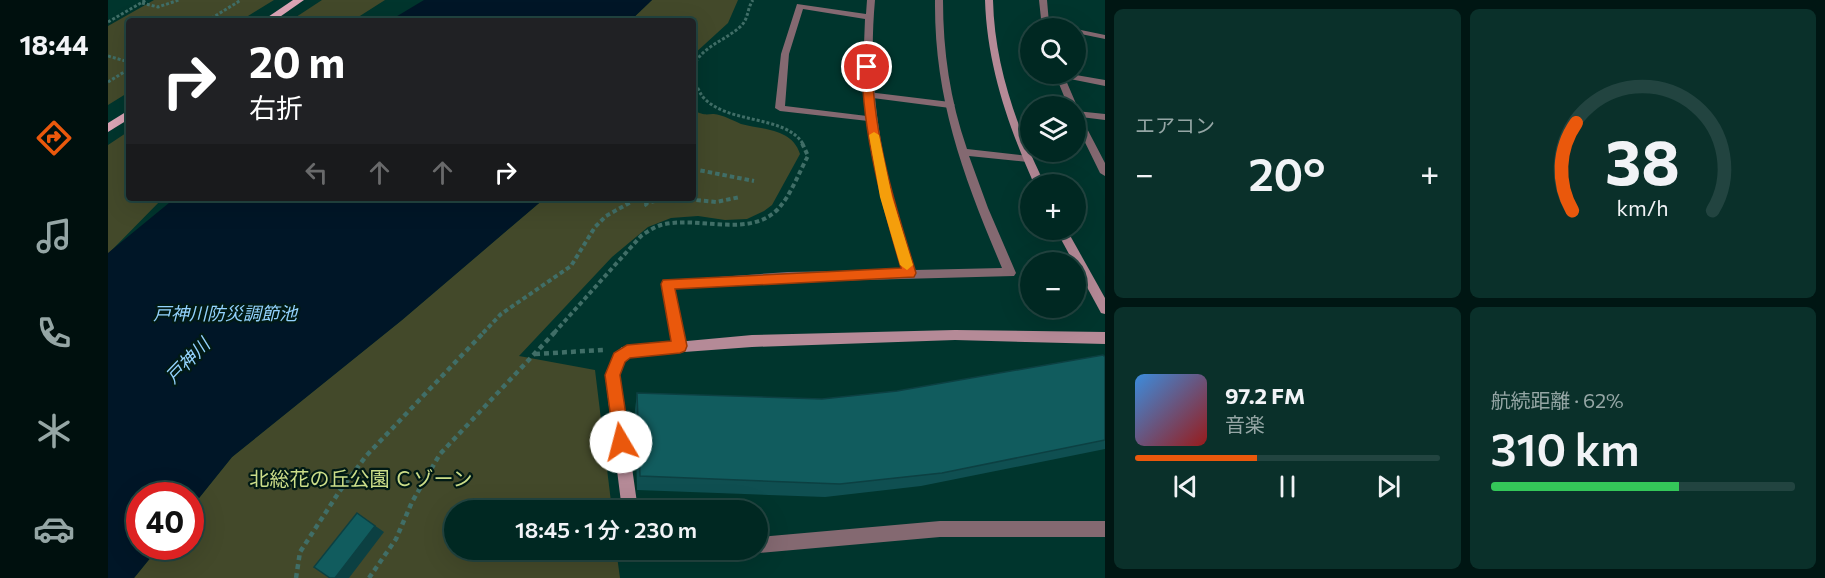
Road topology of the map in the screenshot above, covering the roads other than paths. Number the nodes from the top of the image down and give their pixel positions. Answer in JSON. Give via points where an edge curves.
{"nodes":[{"id":1,"x":298,"y":0,"type":"edge"},
{"id":2,"x":871,"y":0,"type":"edge"},
{"id":3,"x":939,"y":0,"type":"edge"},
{"id":4,"x":989,"y":0,"type":"edge"},
{"id":5,"x":1043,"y":0,"type":"edge"},
{"id":6,"x":868,"y":16,"type":"junction"},
{"id":7,"x":271,"y":18,"type":"edge"},
{"id":8,"x":1045,"y":18,"type":"edge"},
{"id":9,"x":1086,"y":33,"type":"edge"},
{"id":10,"x":1105,"y":37,"type":"edge"},
{"id":11,"x":1105,"y":83,"type":"edge"},
{"id":12,"x":868,"y":95,"type":"junction"},
{"id":13,"x":1067,"y":96,"type":"edge"},
{"id":14,"x":950,"y":105,"type":"junction"},
{"id":15,"x":126,"y":116,"type":"edge"},
{"id":16,"x":1086,"y":116,"type":"edge"},
{"id":17,"x":1105,"y":117,"type":"edge"},
{"id":18,"x":871,"y":118,"type":"junction"},
{"id":19,"x":108,"y":128,"type":"edge"},
{"id":20,"x":1020,"y":134,"type":"edge"},
{"id":21,"x":1086,"y":135,"type":"edge"},
{"id":22,"x":964,"y":152,"type":"junction"},
{"id":23,"x":1020,"y":158,"type":"edge"},
{"id":24,"x":1105,"y":173,"type":"edge"},
{"id":25,"x":1067,"y":240,"type":"edge"},
{"id":26,"x":909,"y":273,"type":"junction"},
{"id":27,"x":1105,"y":309,"type":"edge"},
{"id":28,"x":1105,"y":338,"type":"edge"},
{"id":29,"x":680,"y":346,"type":"junction"},
{"id":30,"x":629,"y":500,"type":"edge"},
{"id":31,"x":1105,"y":530,"type":"edge"},
{"id":32,"x":768,"y":544,"type":"edge"}],
"edges":[{"from":1,"to":7,"type":"main road"},
{"from":2,"to":6,"type":"street"},
{"from":3,"to":14,"type":"street","via":[[941,58]]},
{"from":4,"to":20,"type":"street","via":[[996,60]]},
{"from":5,"to":8,"type":"street"},
{"from":6,"to":12,"type":"street"},
{"from":6,"to":18,"type":"street","via":[[800,6],[785,54],[780,108]]},
{"from":9,"to":10,"type":"street"},
{"from":11,"to":13,"type":"street","via":[[1059,74]]},
{"from":12,"to":14,"type":"street"},
{"from":12,"to":18,"type":"street"},
{"from":14,"to":22,"type":"street"},
{"from":15,"to":19,"type":"main road"},
{"from":16,"to":17,"type":"street"},
{"from":18,"to":26,"type":"street","via":[[886,197]]},
{"from":21,"to":24,"type":"street"},
{"from":22,"to":23,"type":"street"},
{"from":22,"to":26,"type":"street","via":[[1010,273]]},
{"from":25,"to":27,"type":"street"},
{"from":26,"to":29,"type":"street","via":[[667,284]]},
{"from":28,"to":29,"type":"street","via":[[955,335]]},
{"from":29,"to":30,"type":"street","via":[[627,351],[619,358],[612,375]]},
{"from":31,"to":32,"type":"street","via":[[940,529]]}]}
